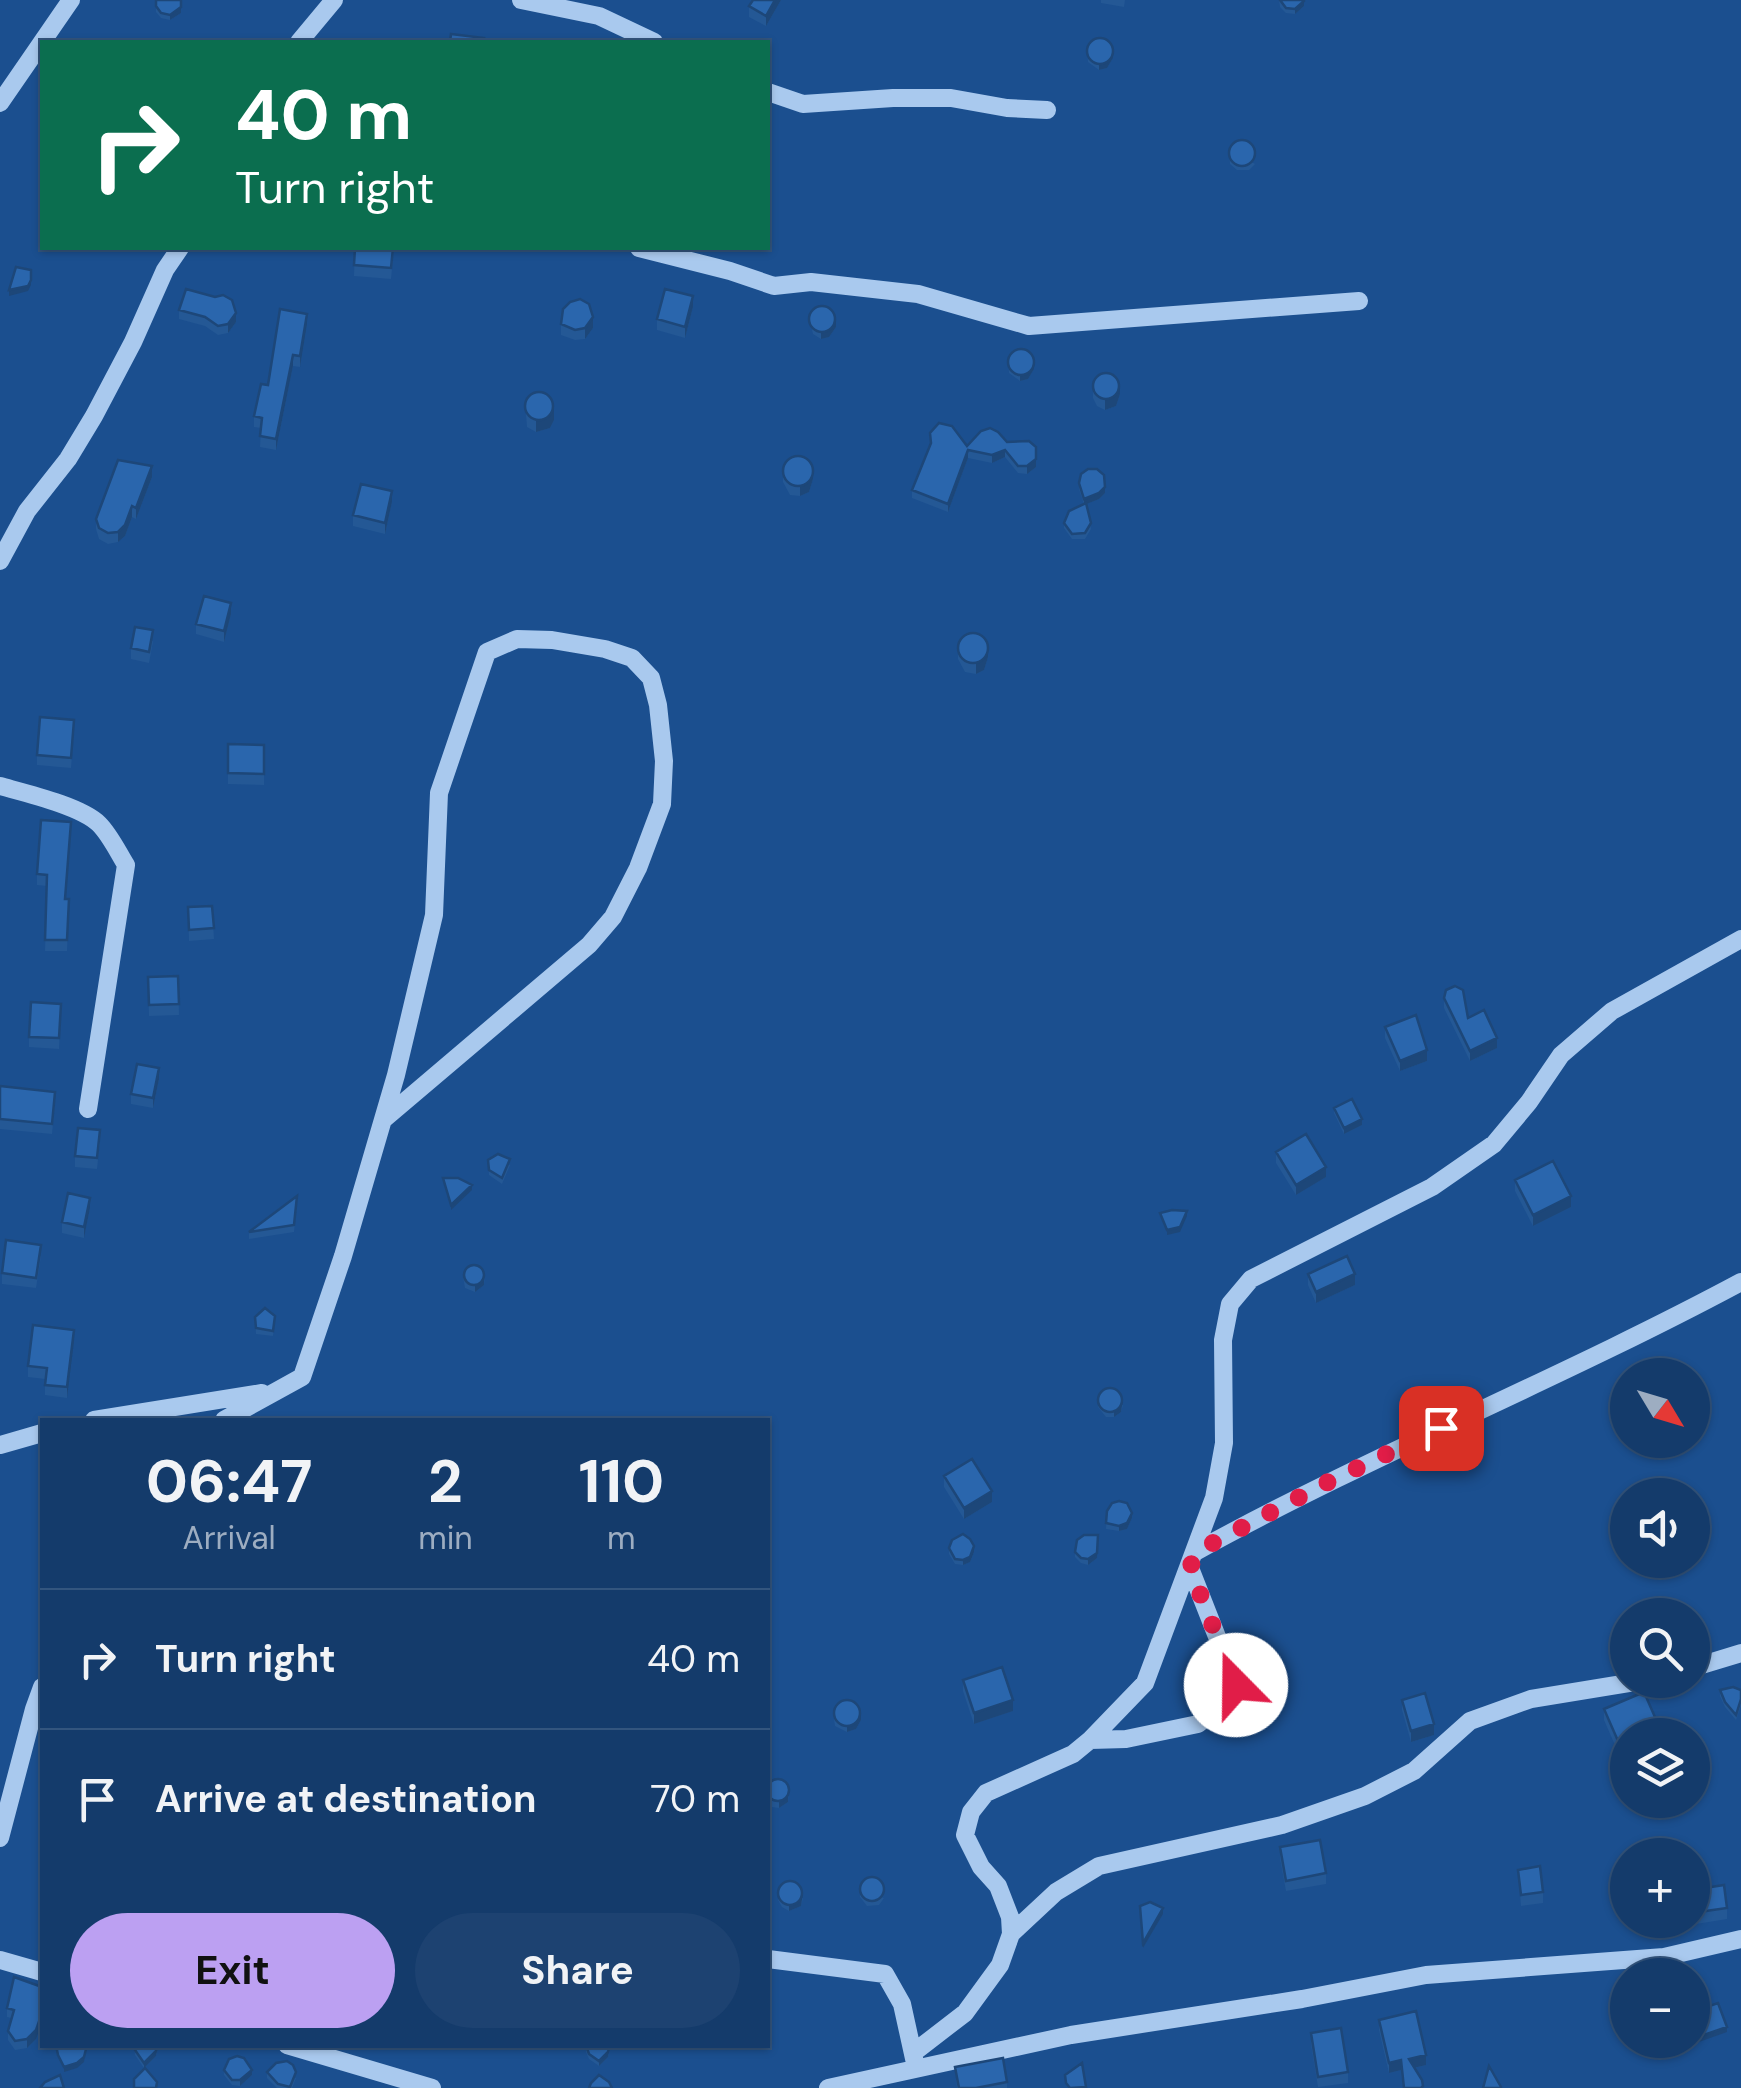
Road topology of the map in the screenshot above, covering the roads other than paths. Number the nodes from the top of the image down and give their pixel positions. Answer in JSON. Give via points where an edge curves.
{"nodes":[{"id":1,"x":71,"y":0,"type":"edge"},
{"id":2,"x":334,"y":0,"type":"edge"},
{"id":3,"x":521,"y":0,"type":"edge"},
{"id":4,"x":43,"y":40,"type":"edge"},
{"id":5,"x":301,"y":40,"type":"edge"},
{"id":6,"x":650,"y":40,"type":"edge"},
{"id":7,"x":40,"y":45,"type":"edge"},
{"id":8,"x":770,"y":93,"type":"edge"},
{"id":9,"x":0,"y":103,"type":"edge"},
{"id":10,"x":1047,"y":110,"type":"dead end"},
{"id":11,"x":179,"y":250,"type":"edge"},
{"id":12,"x":647,"y":250,"type":"edge"},
{"id":13,"x":1358,"y":300,"type":"dead end"},
{"id":14,"x":0,"y":562,"type":"edge"},
{"id":15,"x":0,"y":786,"type":"edge"},
{"id":16,"x":1741,"y":939,"type":"edge"},
{"id":17,"x":88,"y":1109,"type":"dead end"},
{"id":18,"x":383,"y":1120,"type":"junction"},
{"id":19,"x":1741,"y":1282,"type":"edge"},
{"id":20,"x":274,"y":1391,"type":"junction"},
{"id":21,"x":106,"y":1418,"type":"edge"},
{"id":22,"x":227,"y":1418,"type":"edge"},
{"id":23,"x":40,"y":1434,"type":"edge"},
{"id":24,"x":0,"y":1445,"type":"edge"},
{"id":25,"x":1193,"y":1560,"type":"junction"},
{"id":26,"x":1741,"y":1653,"type":"edge"},
{"id":27,"x":1710,"y":1662,"type":"edge"},
{"id":28,"x":1610,"y":1686,"type":"edge"},
{"id":29,"x":40,"y":1692,"type":"edge"},
{"id":30,"x":1090,"y":1740,"type":"junction"},
{"id":31,"x":24,"y":1750,"type":"junction"},
{"id":32,"x":40,"y":1763,"type":"edge"},
{"id":33,"x":0,"y":1838,"type":"edge"},
{"id":34,"x":1011,"y":1934,"type":"junction"},
{"id":35,"x":1741,"y":1939,"type":"edge"},
{"id":36,"x":770,"y":1958,"type":"edge"},
{"id":37,"x":0,"y":1960,"type":"edge"},
{"id":38,"x":40,"y":1971,"type":"edge"},
{"id":39,"x":298,"y":2048,"type":"edge"},
{"id":40,"x":915,"y":2061,"type":"junction"},
{"id":41,"x":432,"y":2088,"type":"edge"},
{"id":42,"x":828,"y":2088,"type":"edge"}],
"edges":[{"from":1,"to":4,"type":"street"},
{"from":2,"to":5,"type":"street"},
{"from":3,"to":6,"type":"street","via":[[599,16]]},
{"from":7,"to":9,"type":"street"},
{"from":8,"to":10,"type":"street","via":[[803,104],[951,98]]},
{"from":11,"to":14,"type":"street","via":[[94,416]]},
{"from":12,"to":13,"type":"street","via":[[774,286],[811,282],[918,294],[1029,326]]},
{"from":15,"to":17,"type":"street","via":[[97,822],[126,865]]},
{"from":16,"to":25,"type":"street","via":[[1612,1011],[1561,1055],[1494,1144],[1432,1187],[1251,1279],[1230,1304],[1223,1340],[1224,1442]]},
{"from":18,"to":18,"type":"street","via":[[434,915],[439,793],[487,652],[517,640],[552,640],[632,658],[652,678],[658,705],[662,804],[613,917],[590,945]]},
{"from":18,"to":20,"type":"street","via":[[302,1377]]},
{"from":19,"to":25,"type":"street","via":[[1324,1484]]},
{"from":20,"to":21,"type":"street"},
{"from":20,"to":22,"type":"street"},
{"from":23,"to":24,"type":"street"},
{"from":25,"to":30,"type":"street","via":[[1145,1684]]},
{"from":25,"to":30,"type":"street","via":[[1236,1685],[1198,1724]]},
{"from":26,"to":27,"type":"street"},
{"from":28,"to":34,"type":"street","via":[[1531,1699],[1470,1721],[1414,1770],[1365,1796],[1298,1819],[1099,1866],[1056,1892]]},
{"from":29,"to":31,"type":"street"},
{"from":30,"to":34,"type":"street","via":[[986,1793],[971,1812],[965,1835],[998,1886]]},
{"from":31,"to":32,"type":"street"},
{"from":31,"to":33,"type":"street"},
{"from":34,"to":40,"type":"street","via":[[1000,1965],[966,2013]]},
{"from":35,"to":40,"type":"street","via":[[1664,1956],[1426,1975]]},
{"from":36,"to":40,"type":"street","via":[[884,1974],[902,2004]]},
{"from":37,"to":38,"type":"street"},
{"from":39,"to":41,"type":"street"},
{"from":40,"to":42,"type":"street"}]}
